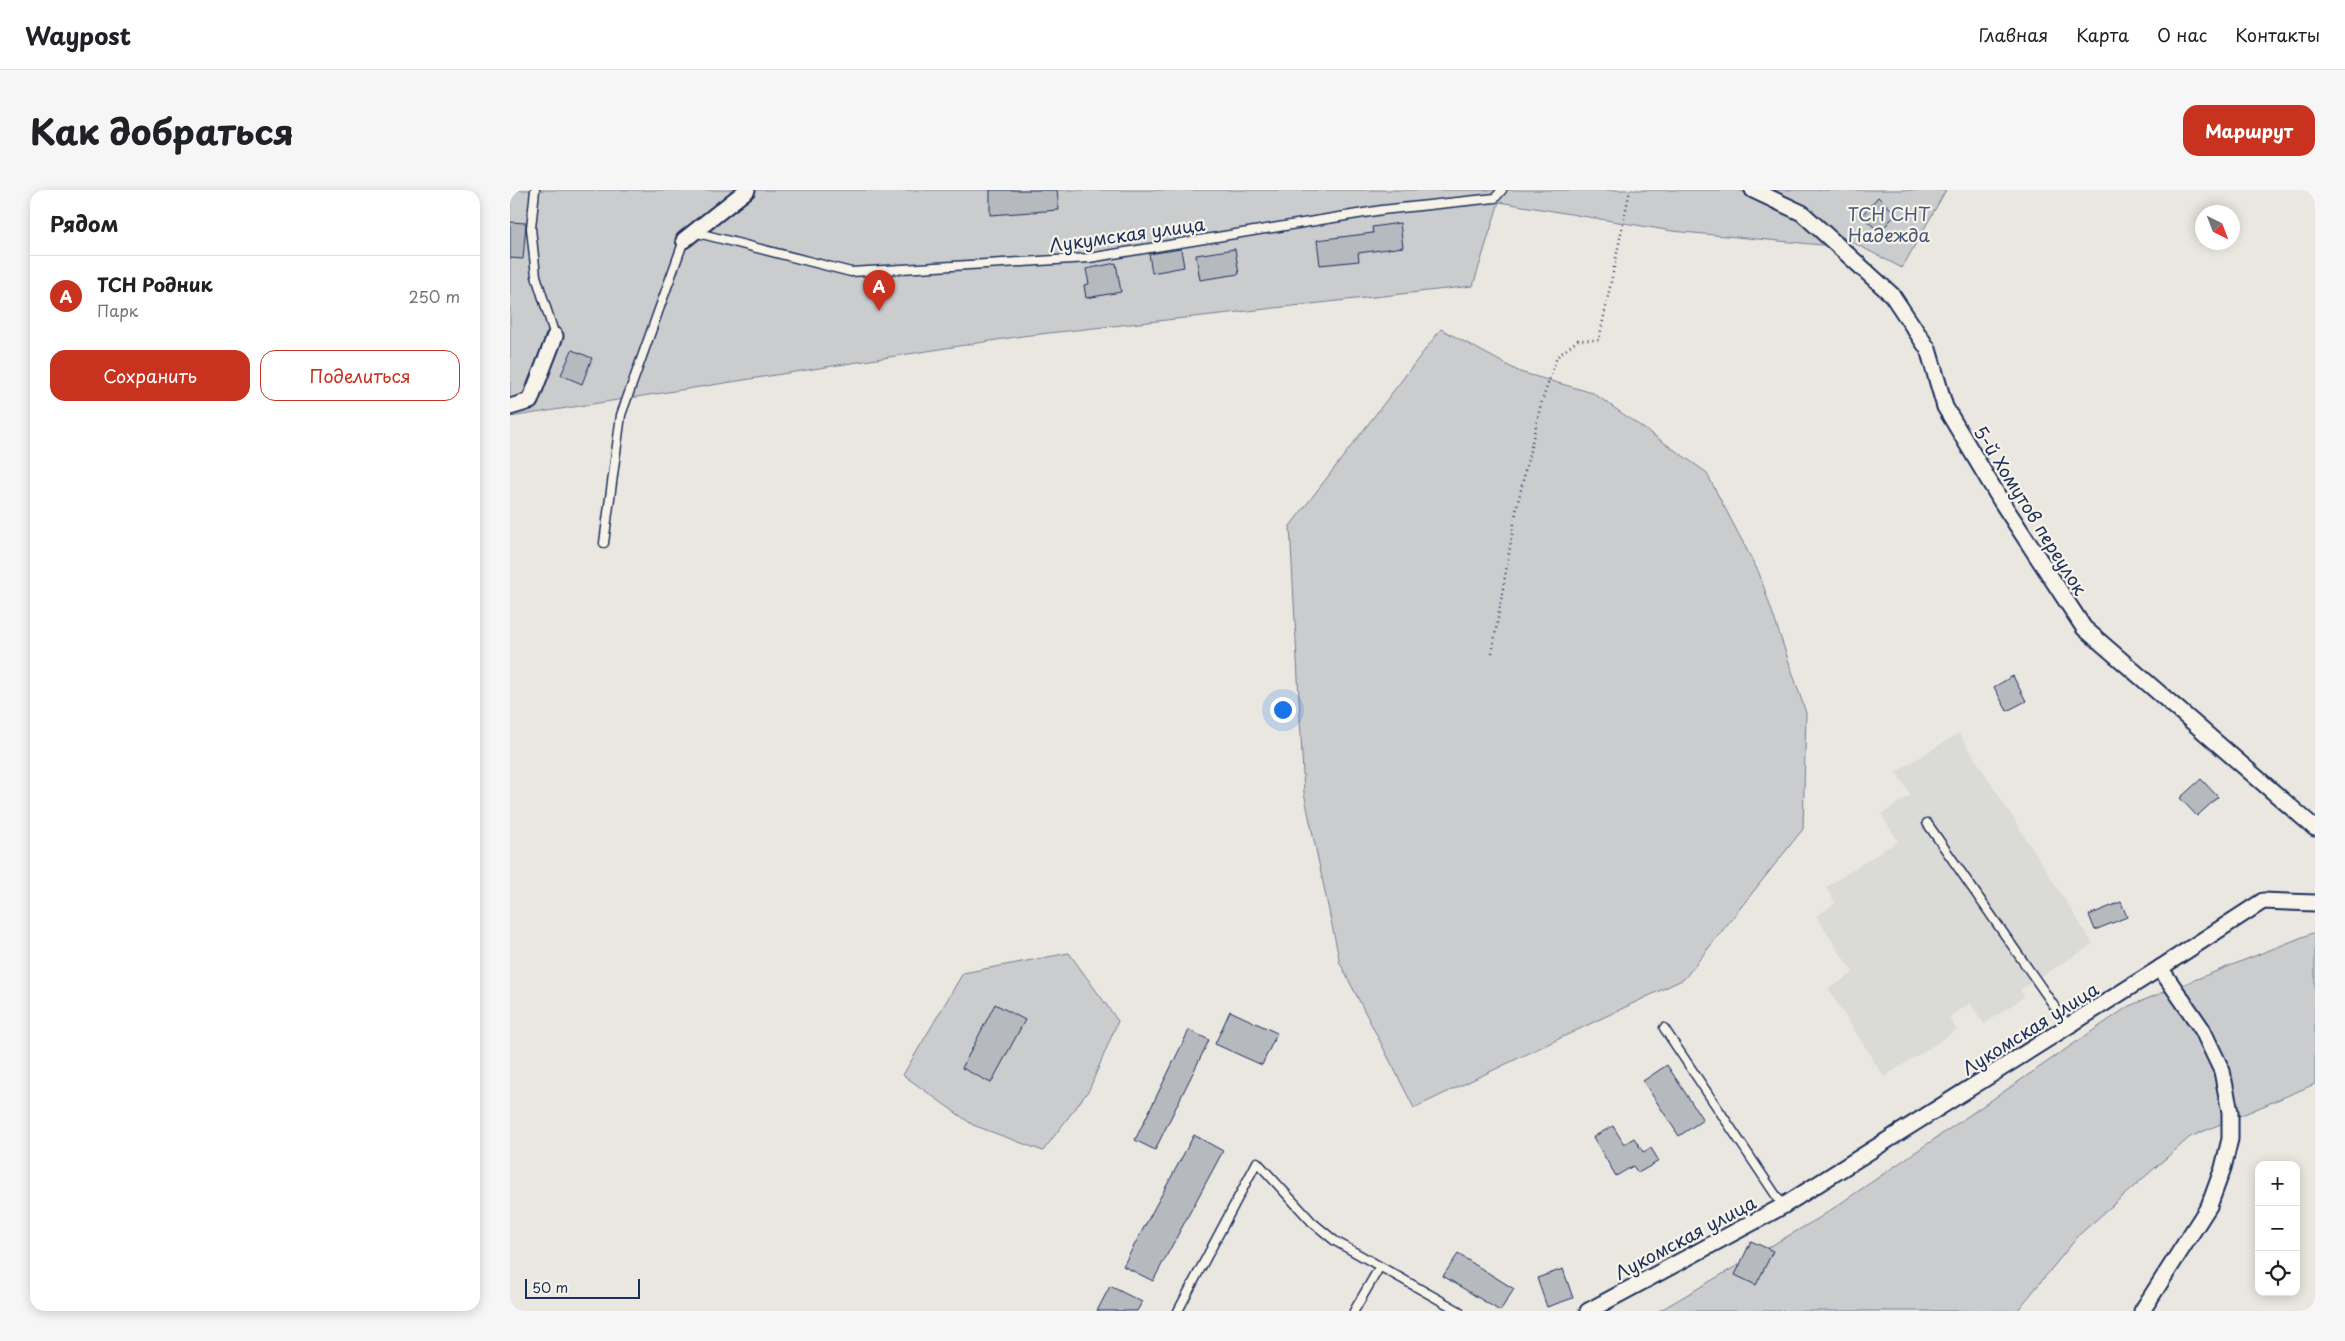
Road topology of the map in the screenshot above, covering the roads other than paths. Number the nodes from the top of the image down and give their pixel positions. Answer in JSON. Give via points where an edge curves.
{"nodes":[{"id":1,"x":535,"y":190,"type":"edge"},
{"id":2,"x":746,"y":190,"type":"edge"},
{"id":3,"x":1502,"y":190,"type":"edge"},
{"id":4,"x":1753,"y":190,"type":"edge"},
{"id":5,"x":689,"y":236,"type":"junction"},
{"id":6,"x":555,"y":336,"type":"joint"},
{"id":7,"x":510,"y":407,"type":"edge"},
{"id":8,"x":604,"y":543,"type":"dead end"},
{"id":9,"x":1927,"y":823,"type":"dead end"},
{"id":10,"x":2315,"y":828,"type":"edge"},
{"id":11,"x":2315,"y":903,"type":"edge"},
{"id":12,"x":2160,"y":968,"type":"junction"},
{"id":13,"x":2068,"y":1026,"type":"junction"},
{"id":14,"x":1664,"y":1028,"type":"dead end"},
{"id":15,"x":1783,"y":1206,"type":"junction"},
{"id":16,"x":1379,"y":1268,"type":"junction"},
{"id":17,"x":1178,"y":1311,"type":"edge"},
{"id":18,"x":1354,"y":1311,"type":"edge"},
{"id":19,"x":1459,"y":1311,"type":"edge"},
{"id":20,"x":1588,"y":1311,"type":"edge"},
{"id":21,"x":2142,"y":1311,"type":"edge"}],
"edges":[{"from":1,"to":6,"type":"lane","via":[[531,228],[536,276]]},
{"from":2,"to":5,"type":"street"},
{"from":3,"to":5,"type":"lane","name":"Лукумская улица","via":[[1495,198],[1382,210],[1089,258],[851,272]]},
{"from":4,"to":10,"type":"street","name":"5-й Хомутов переулок","via":[[1802,212],[1892,294],[1928,349],[1945,407],[2001,501],[2084,628]]},
{"from":5,"to":8,"type":"lane","via":[[621,415]]},
{"from":6,"to":7,"type":"street","via":[[530,401]]},
{"from":9,"to":13,"type":"lane"},
{"from":11,"to":12,"type":"street","via":[[2264,901]]},
{"from":12,"to":13,"type":"street","name":"Лукомская улица"},
{"from":12,"to":21,"type":"street","via":[[2202,1029],[2222,1071],[2230,1112],[2230,1139],[2209,1206]]},
{"from":13,"to":15,"type":"street","name":"Лукомская улица"},
{"from":14,"to":15,"type":"lane"},
{"from":15,"to":20,"type":"street","name":"Лукомская улица"},
{"from":16,"to":17,"type":"lane","via":[[1335,1241],[1312,1222],[1257,1162]]},
{"from":16,"to":18,"type":"lane"},
{"from":16,"to":19,"type":"lane"}]}
